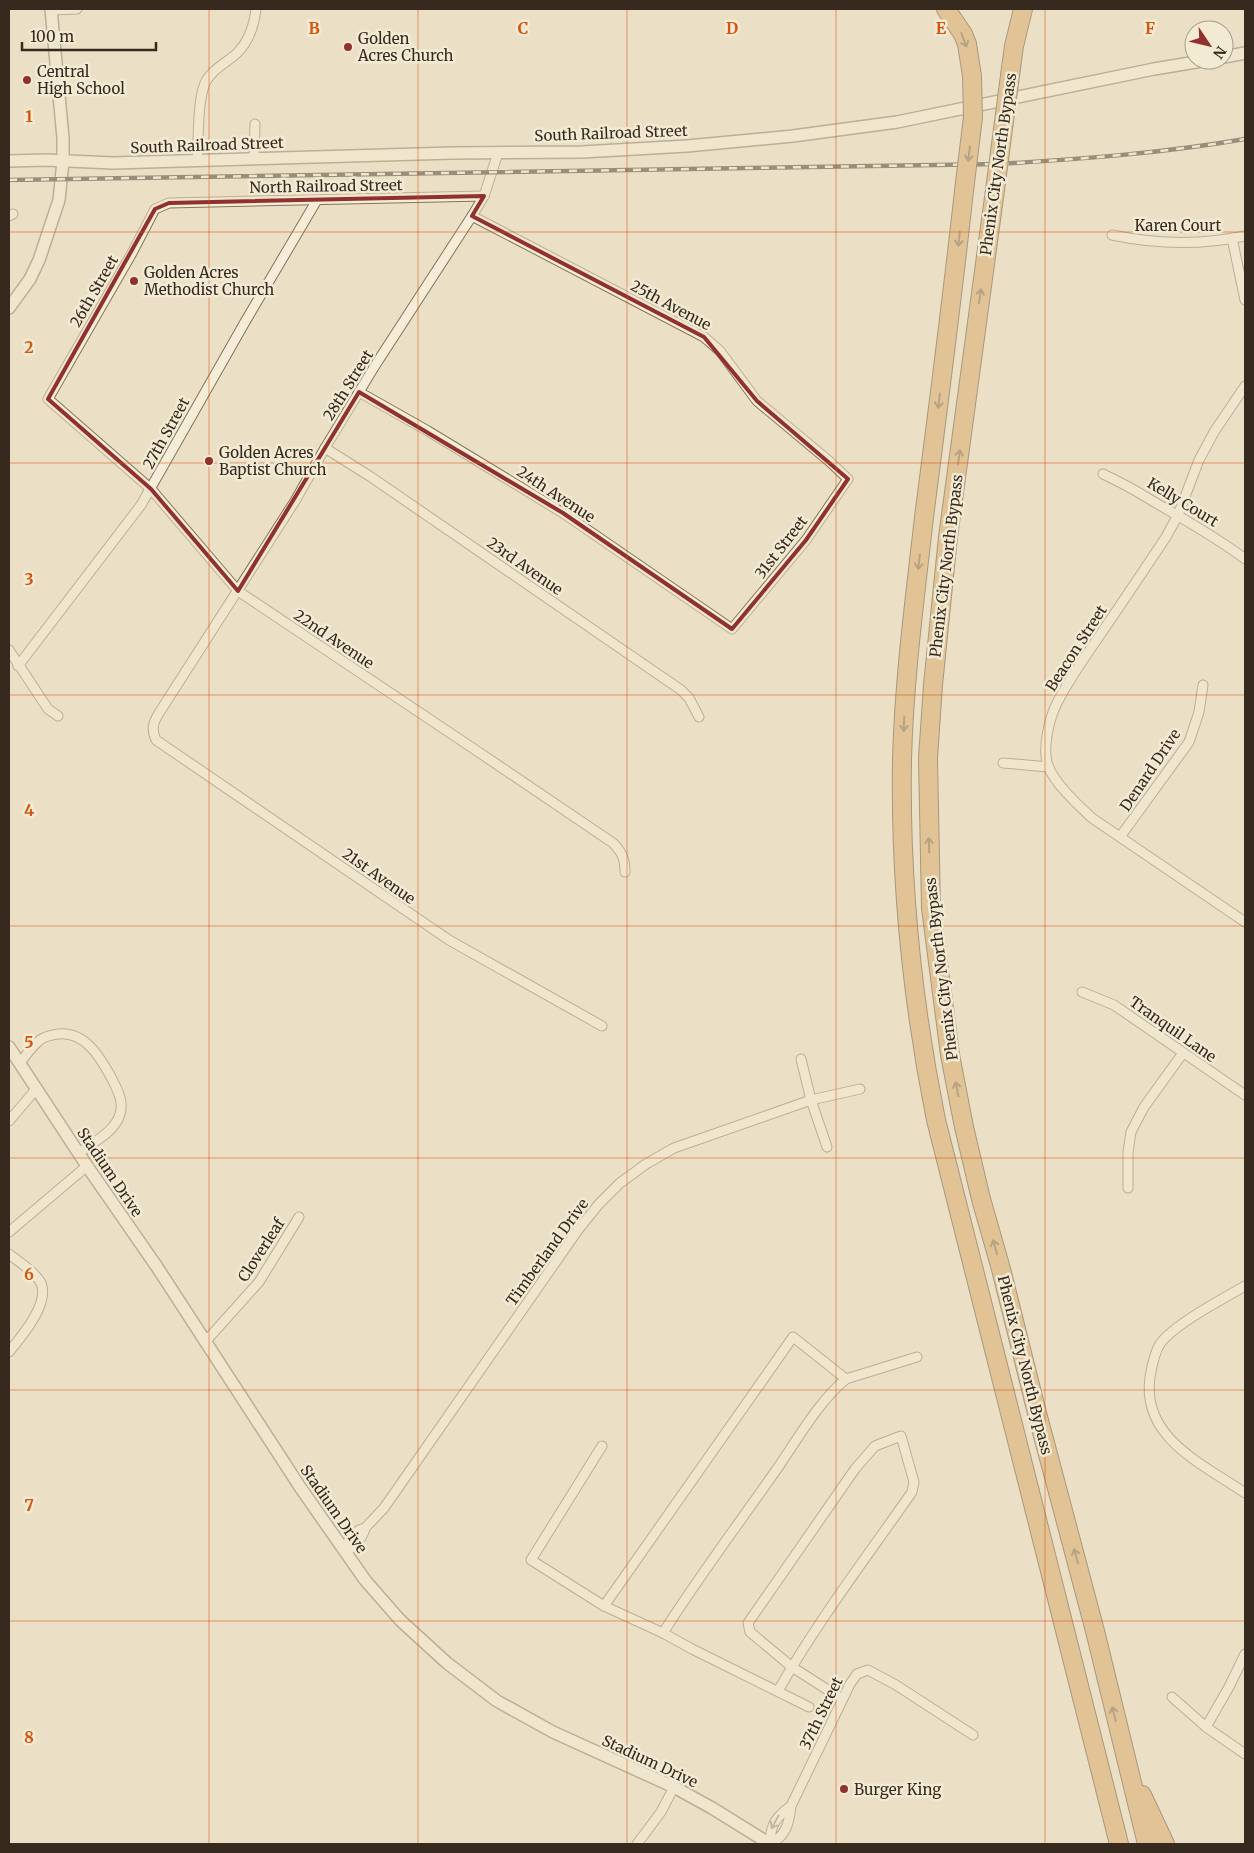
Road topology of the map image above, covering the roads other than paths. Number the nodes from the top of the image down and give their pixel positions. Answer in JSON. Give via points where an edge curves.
{"nodes":[{"id":1,"x":76,"y":9,"type":"edge"},
{"id":2,"x":256,"y":9,"type":"edge"},
{"id":3,"x":946,"y":9,"type":"edge"},
{"id":4,"x":1023,"y":9,"type":"edge"},
{"id":5,"x":51,"y":10,"type":"edge"},
{"id":6,"x":1184,"y":64,"type":"edge"},
{"id":7,"x":255,"y":124,"type":"dead end"},
{"id":8,"x":498,"y":153,"type":"junction"},
{"id":9,"x":254,"y":159,"type":"junction"},
{"id":10,"x":9,"y":161,"type":"edge"},
{"id":11,"x":63,"y":161,"type":"junction"},
{"id":12,"x":197,"y":161,"type":"junction"},
{"id":13,"x":484,"y":196,"type":"junction"},
{"id":14,"x":317,"y":200,"type":"junction"},
{"id":15,"x":169,"y":203,"type":"joint"},
{"id":16,"x":472,"y":216,"type":"junction"},
{"id":17,"x":1112,"y":236,"type":"dead end"},
{"id":18,"x":1245,"y":236,"type":"edge"},
{"id":19,"x":1232,"y":238,"type":"junction"},
{"id":20,"x":1245,"y":300,"type":"edge"},
{"id":21,"x":9,"y":308,"type":"edge"},
{"id":22,"x":1245,"y":386,"type":"edge"},
{"id":23,"x":359,"y":392,"type":"junction"},
{"id":24,"x":48,"y":399,"type":"joint"},
{"id":25,"x":325,"y":448,"type":"junction"},
{"id":26,"x":1103,"y":474,"type":"dead end"},
{"id":27,"x":848,"y":479,"type":"joint"},
{"id":28,"x":151,"y":489,"type":"junction"},
{"id":29,"x":1178,"y":515,"type":"junction"},
{"id":30,"x":1245,"y":559,"type":"edge"},
{"id":31,"x":238,"y":591,"type":"junction"},
{"id":32,"x":732,"y":629,"type":"joint"},
{"id":33,"x":9,"y":650,"type":"edge"},
{"id":34,"x":18,"y":666,"type":"junction"},
{"id":35,"x":1203,"y":686,"type":"dead end"},
{"id":36,"x":58,"y":716,"type":"dead end"},
{"id":37,"x":699,"y":717,"type":"dead end"},
{"id":38,"x":152,"y":731,"type":"joint"},
{"id":39,"x":1003,"y":763,"type":"dead end"},
{"id":40,"x":1048,"y":767,"type":"junction"},
{"id":41,"x":1120,"y":837,"type":"junction"},
{"id":42,"x":625,"y":872,"type":"dead end"},
{"id":43,"x":1245,"y":922,"type":"edge"},
{"id":44,"x":1082,"y":992,"type":"dead end"},
{"id":45,"x":602,"y":1026,"type":"dead end"},
{"id":46,"x":9,"y":1047,"type":"edge"},
{"id":47,"x":1183,"y":1053,"type":"junction"},
{"id":48,"x":801,"y":1059,"type":"dead end"},
{"id":49,"x":20,"y":1063,"type":"junction"},
{"id":50,"x":37,"y":1088,"type":"junction"},
{"id":51,"x":860,"y":1089,"type":"dead end"},
{"id":52,"x":1245,"y":1095,"type":"edge"},
{"id":53,"x":811,"y":1100,"type":"junction"},
{"id":54,"x":9,"y":1120,"type":"edge"},
{"id":55,"x":827,"y":1147,"type":"dead end"},
{"id":56,"x":79,"y":1153,"type":"junction"},
{"id":57,"x":87,"y":1166,"type":"junction"},
{"id":58,"x":1128,"y":1188,"type":"dead end"},
{"id":59,"x":299,"y":1217,"type":"dead end"},
{"id":60,"x":9,"y":1232,"type":"edge"},
{"id":61,"x":9,"y":1254,"type":"edge"},
{"id":62,"x":1245,"y":1286,"type":"edge"},
{"id":63,"x":206,"y":1341,"type":"junction"},
{"id":64,"x":9,"y":1352,"type":"edge"},
{"id":65,"x":916,"y":1357,"type":"dead end"},
{"id":66,"x":846,"y":1379,"type":"junction"},
{"id":67,"x":602,"y":1446,"type":"dead end"},
{"id":68,"x":1245,"y":1493,"type":"edge"},
{"id":69,"x":346,"y":1552,"type":"junction"},
{"id":70,"x":604,"y":1606,"type":"junction"},
{"id":71,"x":663,"y":1633,"type":"junction"},
{"id":72,"x":1245,"y":1654,"type":"edge"},
{"id":73,"x":792,"y":1667,"type":"junction"},
{"id":74,"x":778,"y":1691,"type":"junction"},
{"id":75,"x":1172,"y":1697,"type":"dead end"},
{"id":76,"x":842,"y":1699,"type":"junction"},
{"id":77,"x":809,"y":1707,"type":"dead end"},
{"id":78,"x":1206,"y":1727,"type":"junction"},
{"id":79,"x":973,"y":1735,"type":"dead end"},
{"id":80,"x":1245,"y":1754,"type":"edge"},
{"id":81,"x":1126,"y":1762,"type":"junction"},
{"id":82,"x":674,"y":1788,"type":"junction"},
{"id":83,"x":637,"y":1844,"type":"edge"},
{"id":84,"x":770,"y":1844,"type":"edge"},
{"id":85,"x":1117,"y":1844,"type":"edge"},
{"id":86,"x":1147,"y":1844,"type":"edge"},
{"id":87,"x":1165,"y":1844,"type":"edge"}],
"edges":[{"from":1,"to":5,"type":"street"},
{"from":2,"to":12,"type":"street","via":[[249,38],[237,54],[206,82],[200,103]]},
{"from":3,"to":85,"type":"highway","name":"Phenix City North Bypass","one_way":true,"bridge":true,"via":[[967,44],[973,117],[907,673],[902,811],[907,924],[918,1018],[936,1120]]},
{"from":81,"to":4,"type":"highway","name":"Phenix City North Bypass","one_way":true,"bridge":true,"via":[[964,1127],[950,1055],[931,908],[928,758],[948,537],[1010,68]]},
{"from":5,"to":11,"type":"street"},
{"from":6,"to":8,"type":"street","name":"South Railroad Street","via":[[845,130],[687,146]]},
{"from":7,"to":9,"type":"street"},
{"from":8,"to":9,"type":"street","name":"South Railroad Street"},
{"from":8,"to":13,"type":"street","name":"28th Street"},
{"from":9,"to":12,"type":"street","name":"South Railroad Street"},
{"from":10,"to":11,"type":"street","name":"South Railroad Street"},
{"from":11,"to":12,"type":"street","name":"South Railroad Street"},
{"from":11,"to":21,"type":"street","via":[[59,200],[39,260]]},
{"from":13,"to":14,"type":"street","name":"North Railroad Street"},
{"from":13,"to":16,"type":"street","name":"28th Street"},
{"from":14,"to":15,"type":"street","name":"North Railroad Street"},
{"from":14,"to":28,"type":"street","name":"27th Street"},
{"from":15,"to":24,"type":"street","name":"26th Street","via":[[155,209]]},
{"from":16,"to":23,"type":"street","name":"28th Street"},
{"from":16,"to":27,"type":"street","name":"25th Avenue","via":[[704,337],[720,351],[757,401]]},
{"from":17,"to":19,"type":"street","name":"Karen Court","via":[[1168,241]]},
{"from":18,"to":19,"type":"street","name":"Karen Court"},
{"from":19,"to":20,"type":"street"},
{"from":22,"to":29,"type":"street","name":"Beacon Street","via":[[1199,460]]},
{"from":23,"to":25,"type":"street","name":"28th Street"},
{"from":23,"to":32,"type":"street","name":"24th Avenue","via":[[563,513]]},
{"from":24,"to":28,"type":"street","name":"22nd Avenue"},
{"from":25,"to":31,"type":"street","name":"28th Street"},
{"from":25,"to":37,"type":"street","name":"23rd Avenue","via":[[681,690]]},
{"from":26,"to":29,"type":"street","name":"Kelly Court"},
{"from":27,"to":32,"type":"street","name":"31st Street","via":[[806,540]]},
{"from":28,"to":31,"type":"street","name":"22nd Avenue"},
{"from":28,"to":34,"type":"street","name":"27th Street"},
{"from":29,"to":30,"type":"street","name":"Kelly Court"},
{"from":29,"to":40,"type":"street","name":"Beacon Street","via":[[1056,704],[1047,736]]},
{"from":31,"to":38,"type":"street","name":"28th Street","via":[[154,721]]},
{"from":31,"to":42,"type":"street","name":"22nd Avenue","via":[[612,843],[621,850]]},
{"from":33,"to":34,"type":"street"},
{"from":34,"to":36,"type":"street","via":[[48,709]]},
{"from":35,"to":41,"type":"street","name":"Denard Drive","via":[[1189,742]]},
{"from":38,"to":45,"type":"street","name":"21st Avenue","via":[[156,740],[448,940]]},
{"from":39,"to":40,"type":"street"},
{"from":40,"to":41,"type":"street","via":[[1071,799]]},
{"from":41,"to":43,"type":"street"},
{"from":44,"to":47,"type":"street","name":"Tranquil Lane","via":[[1114,1005]]},
{"from":46,"to":49,"type":"street","name":"Stadium Drive"},
{"from":47,"to":52,"type":"street","name":"Tranquil Lane"},
{"from":47,"to":58,"type":"street","via":[[1144,1106],[1131,1132]]},
{"from":48,"to":53,"type":"street"},
{"from":49,"to":50,"type":"street","name":"Stadium Drive"},
{"from":49,"to":56,"type":"street","via":[[41,1039],[62,1034],[83,1038],[103,1063],[118,1091],[120,1113],[109,1131]]},
{"from":50,"to":54,"type":"street"},
{"from":50,"to":56,"type":"street","name":"Stadium Drive"},
{"from":51,"to":53,"type":"street","name":"Timberland Drive"},
{"from":53,"to":55,"type":"street"},
{"from":53,"to":69,"type":"street","name":"Timberland Drive","via":[[674,1148],[620,1182],[578,1230],[384,1508],[348,1542]]},
{"from":56,"to":57,"type":"street","name":"Stadium Drive"},
{"from":57,"to":60,"type":"street"},
{"from":57,"to":63,"type":"street","name":"Stadium Drive"},
{"from":59,"to":63,"type":"street","name":"Cloverleaf","via":[[259,1282]]},
{"from":61,"to":64,"type":"street","via":[[35,1276],[41,1284],[42,1294],[38,1312]]},
{"from":62,"to":68,"type":"street","via":[[1176,1329],[1160,1344],[1152,1363],[1149,1385],[1152,1408],[1160,1428],[1174,1444]]},
{"from":63,"to":69,"type":"street","name":"Stadium Drive"},
{"from":65,"to":66,"type":"street"},
{"from":66,"to":70,"type":"street","via":[[793,1338]]},
{"from":66,"to":71,"type":"street","via":[[812,1420]]},
{"from":67,"to":70,"type":"street","via":[[531,1560]]},
{"from":69,"to":82,"type":"street","name":"Stadium Drive","via":[[365,1580],[400,1620],[447,1663],[498,1701],[553,1732]]},
{"from":70,"to":71,"type":"street"},
{"from":71,"to":74,"type":"street"},
{"from":72,"to":78,"type":"street"},
{"from":73,"to":73,"type":"street","via":[[750,1632],[748,1623],[855,1469],[875,1446],[901,1436],[914,1482],[912,1492]]},
{"from":73,"to":74,"type":"street"},
{"from":73,"to":76,"type":"street"},
{"from":74,"to":77,"type":"street"},
{"from":75,"to":78,"type":"street"},
{"from":76,"to":79,"type":"street","name":"37th Street","via":[[857,1674],[868,1670]]},
{"from":76,"to":84,"type":"street","name":"37th Street","via":[[791,1806],[779,1814],[770,1830]]},
{"from":78,"to":80,"type":"street"},
{"from":81,"to":86,"type":"highway","name":"Phenix City North Bypass"},
{"from":81,"to":87,"type":"highway"},
{"from":82,"to":83,"type":"street"},
{"from":82,"to":84,"type":"street","name":"Stadium Drive"}]}
